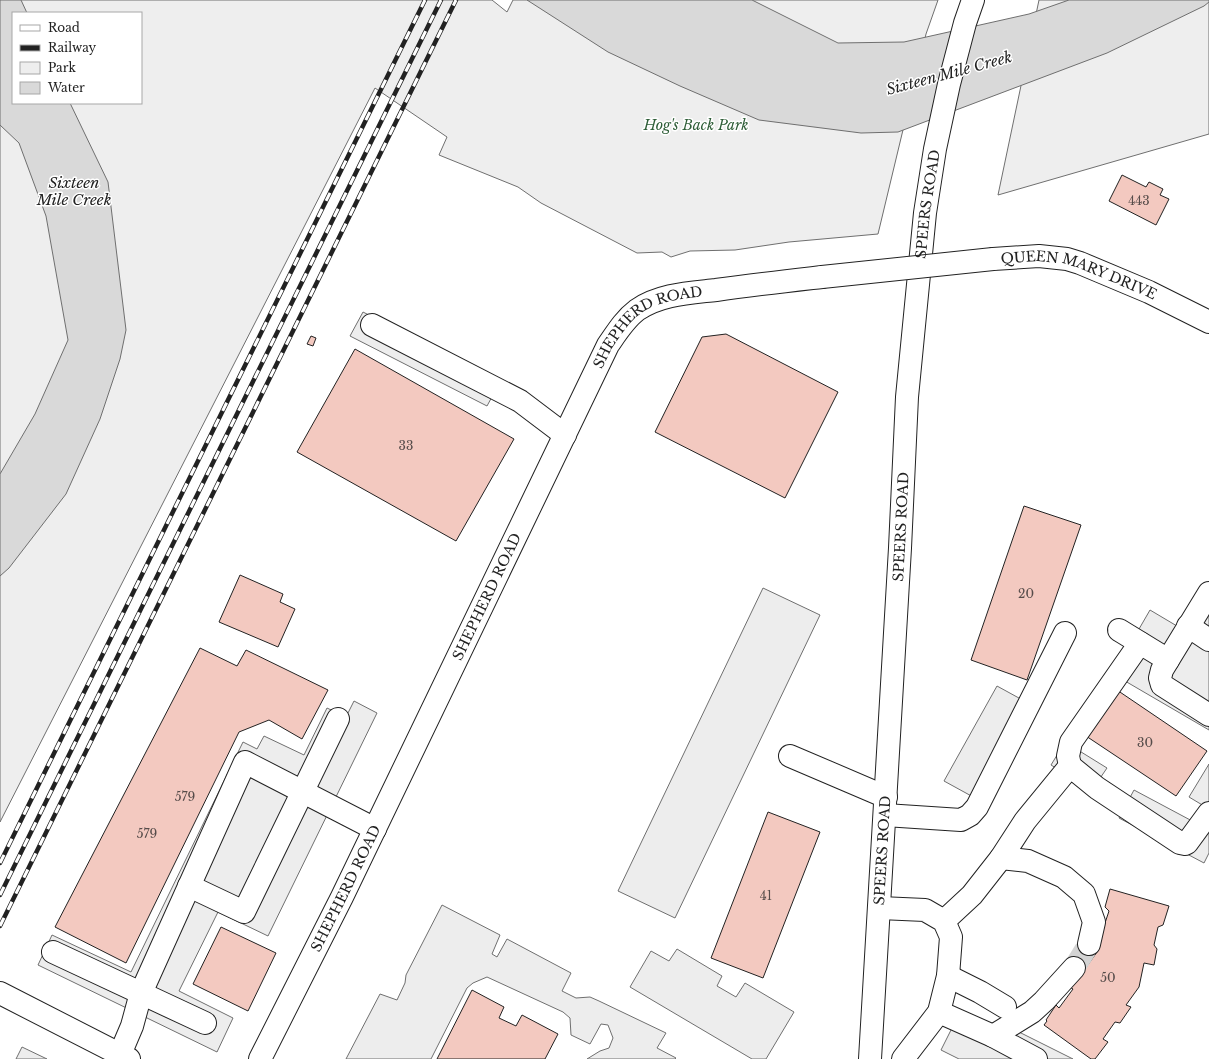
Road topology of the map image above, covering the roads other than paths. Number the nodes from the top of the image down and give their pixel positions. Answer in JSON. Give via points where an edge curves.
{"nodes":[{"id":1,"x":973,"y":0,"type":"edge"},
{"id":2,"x":822,"y":277,"type":"joint"},
{"id":3,"x":1209,"y":322,"type":"edge"},
{"id":4,"x":372,"y":325,"type":"dead end"},
{"id":5,"x":565,"y":435,"type":"junction"},
{"id":6,"x":1209,"y":593,"type":"edge"},
{"id":7,"x":1188,"y":626,"type":"junction"},
{"id":8,"x":1119,"y":630,"type":"dead end"},
{"id":9,"x":1065,"y":633,"type":"dead end"},
{"id":10,"x":1209,"y":640,"type":"edge"},
{"id":11,"x":1140,"y":643,"type":"junction"},
{"id":12,"x":1168,"y":660,"type":"junction"},
{"id":13,"x":1209,"y":714,"type":"edge"},
{"id":14,"x":338,"y":719,"type":"dead end"},
{"id":15,"x":790,"y":756,"type":"dead end"},
{"id":16,"x":1070,"y":766,"type":"junction"},
{"id":17,"x":303,"y":791,"type":"junction"},
{"id":18,"x":886,"y":806,"type":"junction"},
{"id":19,"x":1209,"y":813,"type":"edge"},
{"id":20,"x":375,"y":829,"type":"junction"},
{"id":21,"x":1001,"y":858,"type":"junction"},
{"id":22,"x":189,"y":886,"type":"junction"},
{"id":23,"x":880,"y":908,"type":"junction"},
{"id":24,"x":944,"y":921,"type":"junction"},
{"id":25,"x":1089,"y":944,"type":"tunnel mouth"},
{"id":26,"x":53,"y":952,"type":"dead end"},
{"id":27,"x":1074,"y":968,"type":"tunnel mouth"},
{"id":28,"x":948,"y":976,"type":"junction"},
{"id":29,"x":0,"y":993,"type":"edge"},
{"id":30,"x":141,"y":993,"type":"junction"},
{"id":31,"x":1006,"y":1007,"type":"dead end"},
{"id":32,"x":939,"y":1012,"type":"junction"},
{"id":33,"x":205,"y":1023,"type":"dead end"},
{"id":34,"x":993,"y":1036,"type":"junction"},
{"id":35,"x":122,"y":1057,"type":"edge"},
{"id":36,"x":260,"y":1059,"type":"edge"},
{"id":37,"x":870,"y":1059,"type":"edge"},
{"id":38,"x":903,"y":1059,"type":"edge"},
{"id":39,"x":1036,"y":1059,"type":"edge"}],
"edges":[{"from":1,"to":18,"type":"street","name":"SPEERS ROAD","via":[[948,84],[934,149],[925,213],[907,397]]},
{"from":2,"to":3,"type":"street","name":"QUEEN MARY DRIVE","bridge":true,"via":[[993,259],[1039,256],[1067,259],[1149,292]]},
{"from":2,"to":5,"type":"street","name":"SHEPHERD ROAD","via":[[677,295],[660,299],[638,310],[619,328],[608,345]]},
{"from":4,"to":5,"type":"street","via":[[520,401]]},
{"from":5,"to":20,"type":"street","name":"SHEPHERD ROAD"},
{"from":6,"to":7,"type":"street"},
{"from":7,"to":10,"type":"street"},
{"from":7,"to":12,"type":"street"},
{"from":8,"to":11,"type":"street"},
{"from":9,"to":18,"type":"street","via":[[977,807],[970,815],[961,820]]},
{"from":11,"to":12,"type":"street"},
{"from":11,"to":16,"type":"street","via":[[1071,742],[1068,756]]},
{"from":12,"to":13,"type":"street","via":[[1160,672],[1162,685]]},
{"from":14,"to":17,"type":"street"},
{"from":15,"to":18,"type":"street"},
{"from":16,"to":19,"type":"street","via":[[1097,788],[1180,843],[1187,843]]},
{"from":16,"to":21,"type":"street","via":[[1025,821]]},
{"from":17,"to":20,"type":"street"},
{"from":17,"to":22,"type":"street","via":[[244,912]]},
{"from":17,"to":22,"type":"street","via":[[245,762]]},
{"from":18,"to":23,"type":"street","name":"SPEERS ROAD"},
{"from":20,"to":36,"type":"street","name":"SHEPHERD ROAD"},
{"from":21,"to":24,"type":"street","via":[[972,895]]},
{"from":21,"to":25,"type":"street","via":[[1028,861],[1064,877],[1084,894],[1094,922]]},
{"from":22,"to":30,"type":"street"},
{"from":23,"to":24,"type":"street","via":[[925,910]]},
{"from":23,"to":37,"type":"street","name":"SPEERS ROAD"},
{"from":24,"to":28,"type":"street","via":[[951,936]]},
{"from":26,"to":30,"type":"street"},
{"from":27,"to":34,"type":"street","via":[[1032,1012]]},
{"from":28,"to":31,"type":"street"},
{"from":28,"to":32,"type":"street"},
{"from":29,"to":35,"type":"street"},
{"from":30,"to":33,"type":"street"},
{"from":30,"to":35,"type":"street"},
{"from":32,"to":34,"type":"street"},
{"from":32,"to":38,"type":"street"},
{"from":34,"to":39,"type":"street"}]}
